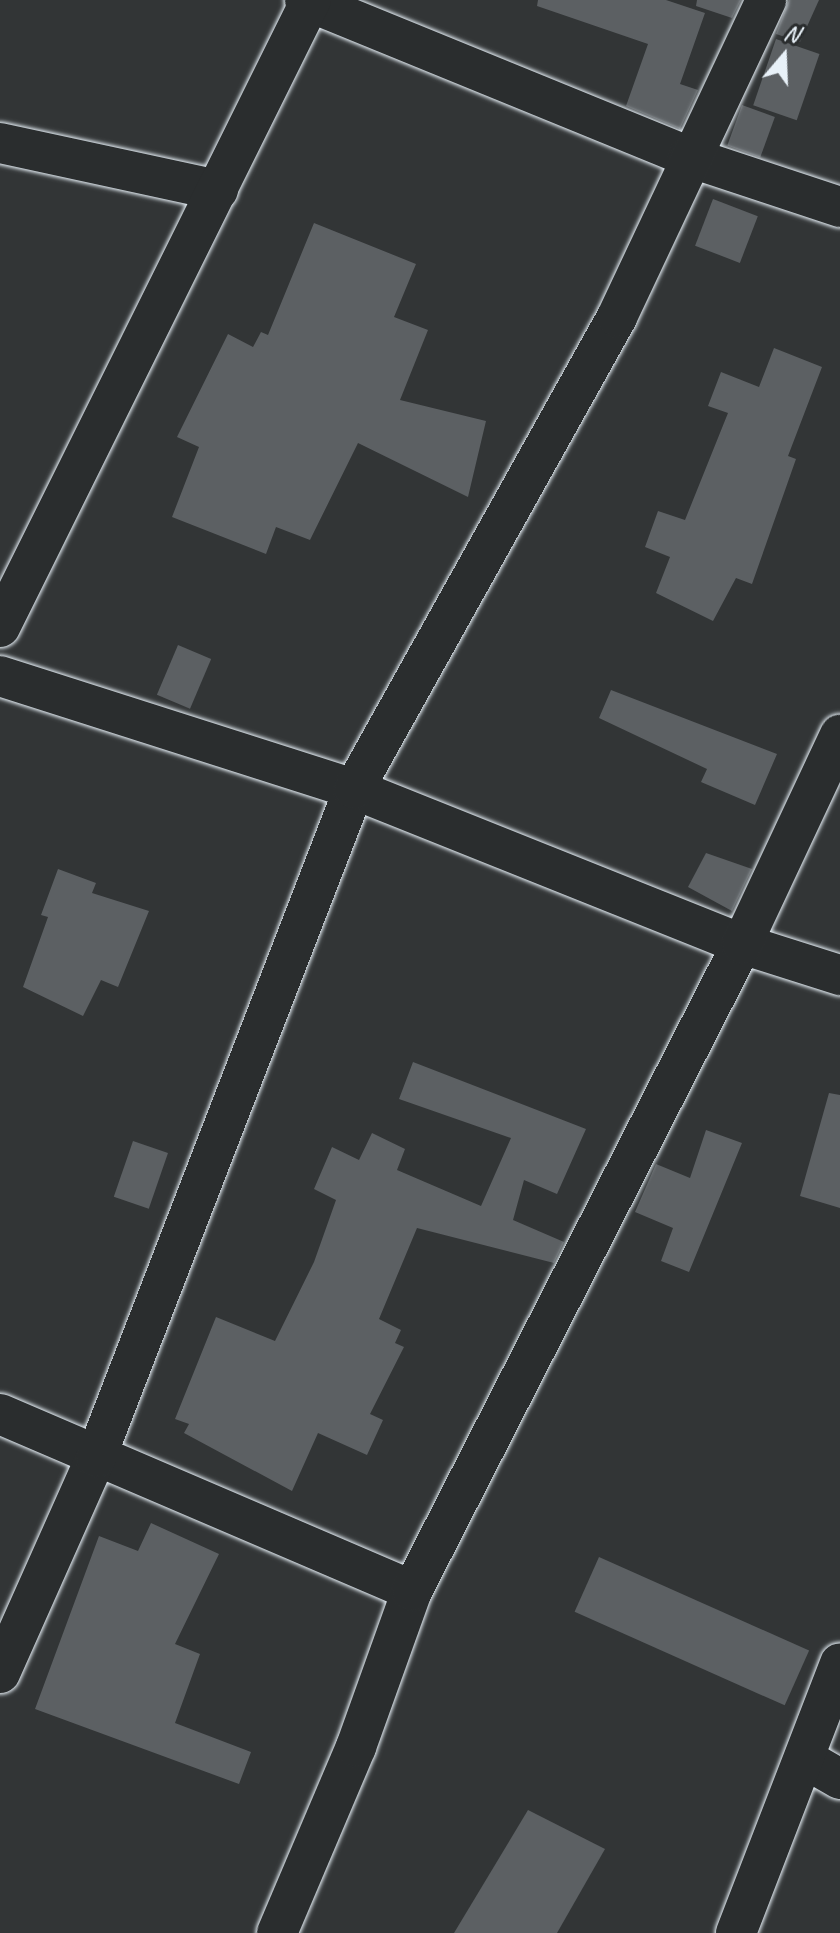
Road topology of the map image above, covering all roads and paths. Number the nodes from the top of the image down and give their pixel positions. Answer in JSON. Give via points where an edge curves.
{"nodes":[{"id":1,"x":766,"y":0,"type":"edge"},
{"id":2,"x":309,"y":1,"type":"edge"},
{"id":3,"x":0,"y":143,"type":"edge"},
{"id":4,"x":689,"y":157,"type":"junction"},
{"id":5,"x":218,"y":190,"type":"junction"},
{"id":6,"x":840,"y":207,"type":"edge"},
{"id":7,"x":0,"y":627,"type":"edge"},
{"id":8,"x":0,"y":676,"type":"edge"},
{"id":9,"x":840,"y":735,"type":"edge"},
{"id":10,"x":354,"y":789,"type":"junction"},
{"id":11,"x":742,"y":944,"type":"junction"},
{"id":12,"x":840,"y":975,"type":"edge"},
{"id":13,"x":0,"y":1414,"type":"edge"},
{"id":14,"x":96,"y":1457,"type":"junction"},
{"id":15,"x":412,"y":1591,"type":"junction"},
{"id":16,"x":840,"y":1663,"type":"edge"},
{"id":17,"x":0,"y":1673,"type":"edge"},
{"id":18,"x":823,"y":1769,"type":"edge"},
{"id":19,"x":277,"y":1933,"type":"edge"},
{"id":20,"x":736,"y":1933,"type":"edge"}],
"edges":[{"from":1,"to":4,"type":"street"},
{"from":2,"to":4,"type":"street"},
{"from":2,"to":5,"type":"street"},
{"from":3,"to":5,"type":"street"},
{"from":4,"to":6,"type":"street"},
{"from":4,"to":10,"type":"street","via":[[617,317]]},
{"from":5,"to":7,"type":"street"},
{"from":8,"to":10,"type":"street"},
{"from":9,"to":11,"type":"street"},
{"from":10,"to":11,"type":"street"},
{"from":10,"to":14,"type":"street"},
{"from":11,"to":12,"type":"street"},
{"from":11,"to":15,"type":"street"},
{"from":13,"to":14,"type":"street"},
{"from":14,"to":15,"type":"street"},
{"from":14,"to":17,"type":"street"},
{"from":15,"to":19,"type":"street","via":[[356,1747]]},
{"from":16,"to":18,"type":"street"},
{"from":18,"to":20,"type":"street"}]}
